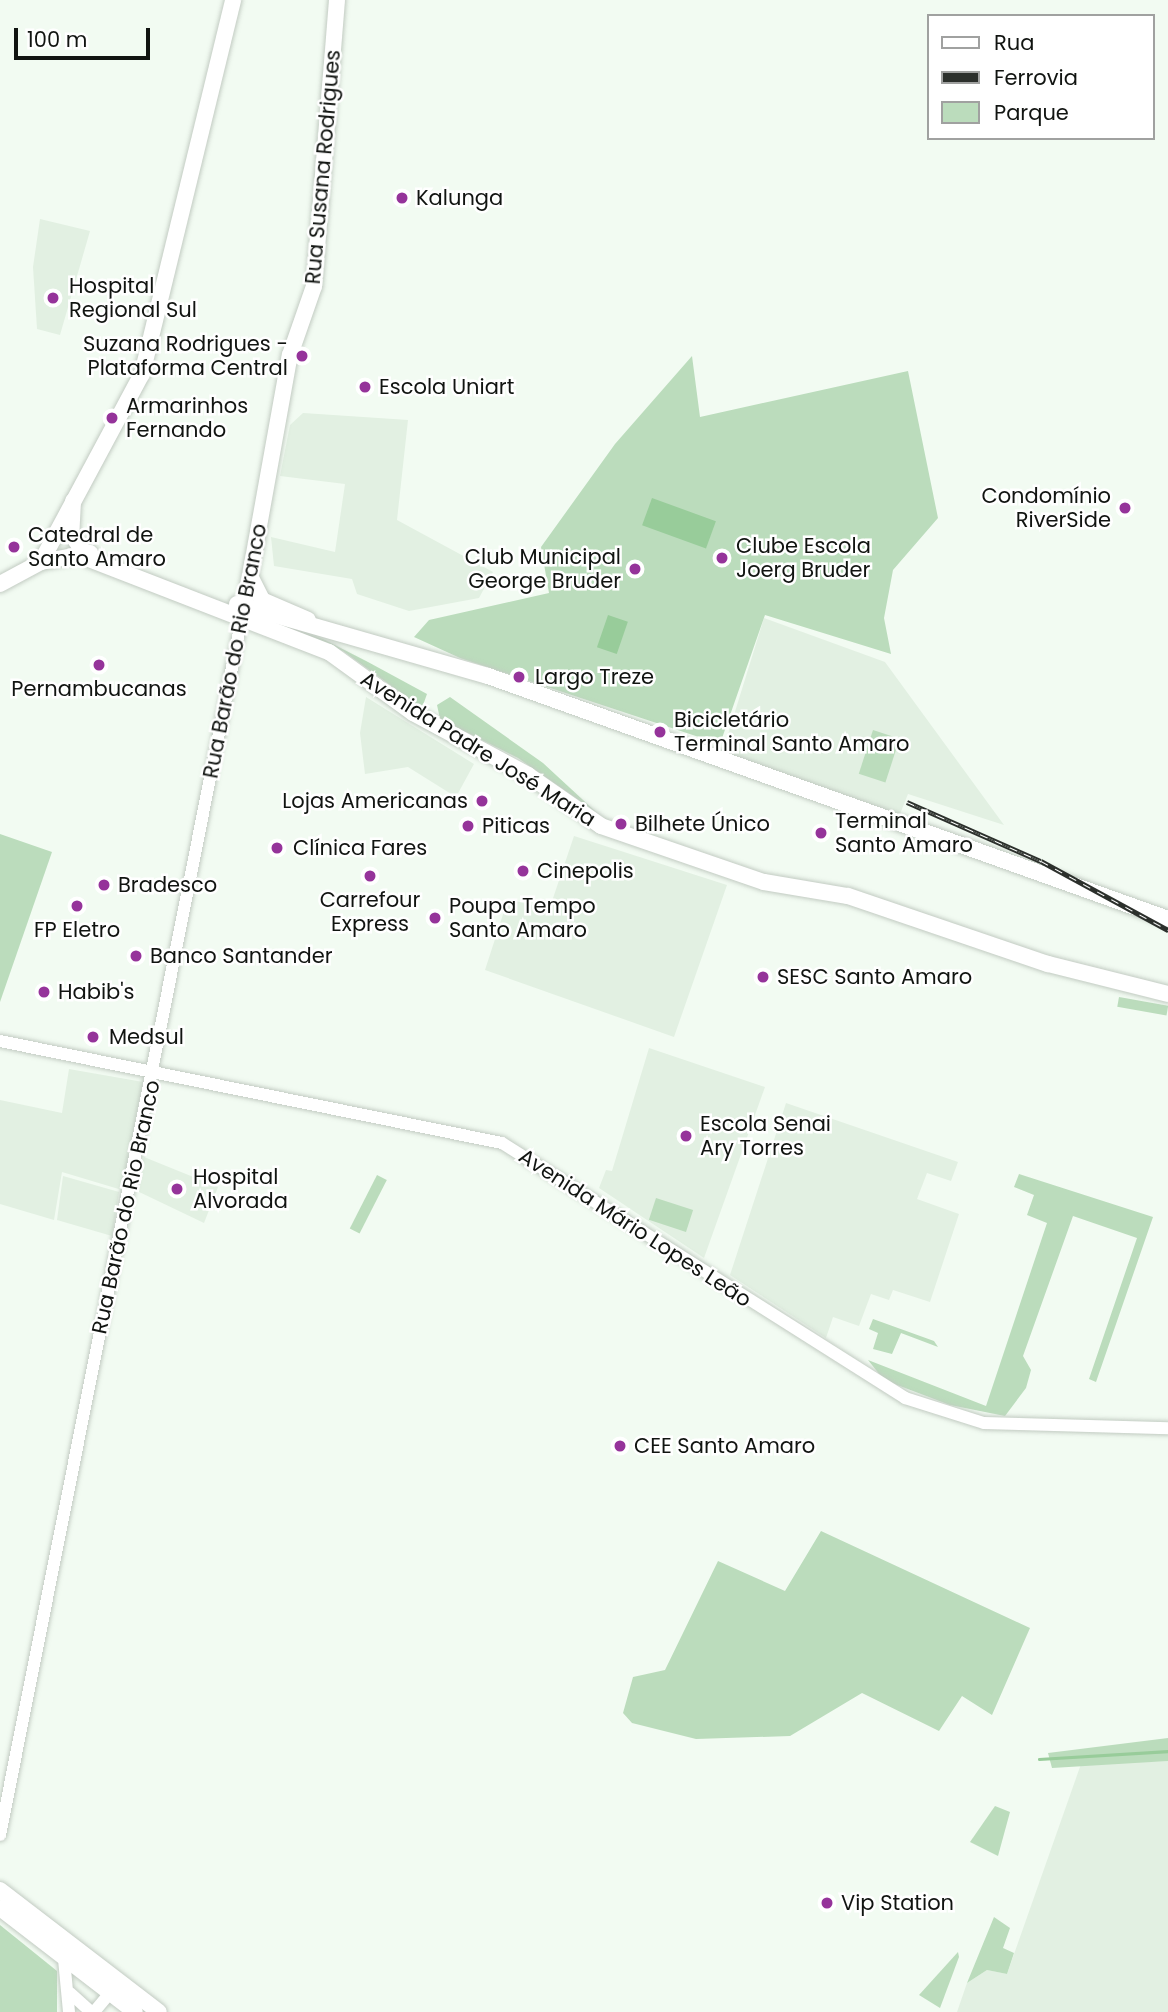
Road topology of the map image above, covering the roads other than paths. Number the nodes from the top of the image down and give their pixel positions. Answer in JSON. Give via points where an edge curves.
{"nodes":[{"id":1,"x":233,"y":0,"type":"edge"},
{"id":2,"x":337,"y":0,"type":"edge"},
{"id":3,"x":279,"y":413,"type":"joint"},
{"id":4,"x":73,"y":501,"type":"junction"},
{"id":5,"x":82,"y":553,"type":"junction"},
{"id":6,"x":41,"y":562,"type":"junction"},
{"id":7,"x":249,"y":575,"type":"junction"},
{"id":8,"x":0,"y":584,"type":"edge"},
{"id":9,"x":244,"y":612,"type":"junction"},
{"id":10,"x":308,"y":620,"type":"junction"},
{"id":11,"x":1168,"y":919,"type":"edge"},
{"id":12,"x":1168,"y":994,"type":"edge"},
{"id":13,"x":0,"y":1041,"type":"edge"},
{"id":14,"x":154,"y":1069,"type":"junction"},
{"id":15,"x":1168,"y":1428,"type":"edge"},
{"id":16,"x":0,"y":1835,"type":"edge"},
{"id":17,"x":0,"y":1890,"type":"edge"},
{"id":18,"x":0,"y":1908,"type":"edge"},
{"id":19,"x":64,"y":1959,"type":"junction"},
{"id":20,"x":115,"y":1988,"type":"junction"},
{"id":21,"x":69,"y":1989,"type":"junction"},
{"id":22,"x":129,"y":2011,"type":"edge"},
{"id":23,"x":69,"y":2012,"type":"edge"},
{"id":24,"x":93,"y":2012,"type":"edge"},
{"id":25,"x":159,"y":2012,"type":"edge"}],
"edges":[{"from":1,"to":4,"type":"main road","via":[[142,374]]},
{"from":2,"to":3,"type":"main road","name":"Rua Susana Rodrigues","via":[[316,272]]},
{"from":3,"to":7,"type":"main road","name":"Rua Barão do Rio Branco"},
{"from":4,"to":5,"type":"main road","via":[[69,528]]},
{"from":4,"to":6,"type":"main road"},
{"from":5,"to":6,"type":"main road"},
{"from":5,"to":9,"type":"main road","name":"Avenida Padre José Maria"},
{"from":6,"to":8,"type":"main road"},
{"from":7,"to":9,"type":"main road","name":"Rua Barão do Rio Branco"},
{"from":7,"to":10,"type":"main road","via":[[262,600]]},
{"from":9,"to":10,"type":"main road","name":"Avenida Padre José Maria","via":[[293,622]]},
{"from":9,"to":12,"type":"main road","name":"Avenida Padre José Maria","via":[[329,652],[413,713],[528,775],[601,826],[764,882],[848,896],[1048,964]]},
{"from":9,"to":14,"type":"street","name":"Rua Barão do Rio Branco"},
{"from":10,"to":11,"type":"main road","name":"Avenida Padre José Maria","via":[[488,676]]},
{"from":13,"to":14,"type":"street","name":"Avenida Mário Lopes Leão"},
{"from":14,"to":15,"type":"street","name":"Avenida Mário Lopes Leão","via":[[502,1143],[868,1380],[944,1414],[1015,1427]]},
{"from":14,"to":16,"type":"street","name":"Rua Barão do Rio Branco"},
{"from":17,"to":20,"type":"main road"},
{"from":18,"to":19,"type":"main road"},
{"from":19,"to":20,"type":"main road"},
{"from":19,"to":21,"type":"street"},
{"from":20,"to":22,"type":"main road"},
{"from":20,"to":24,"type":"street"},
{"from":20,"to":25,"type":"main road"},
{"from":21,"to":23,"type":"street"},
{"from":21,"to":24,"type":"street","via":[[75,2002]]}]}
